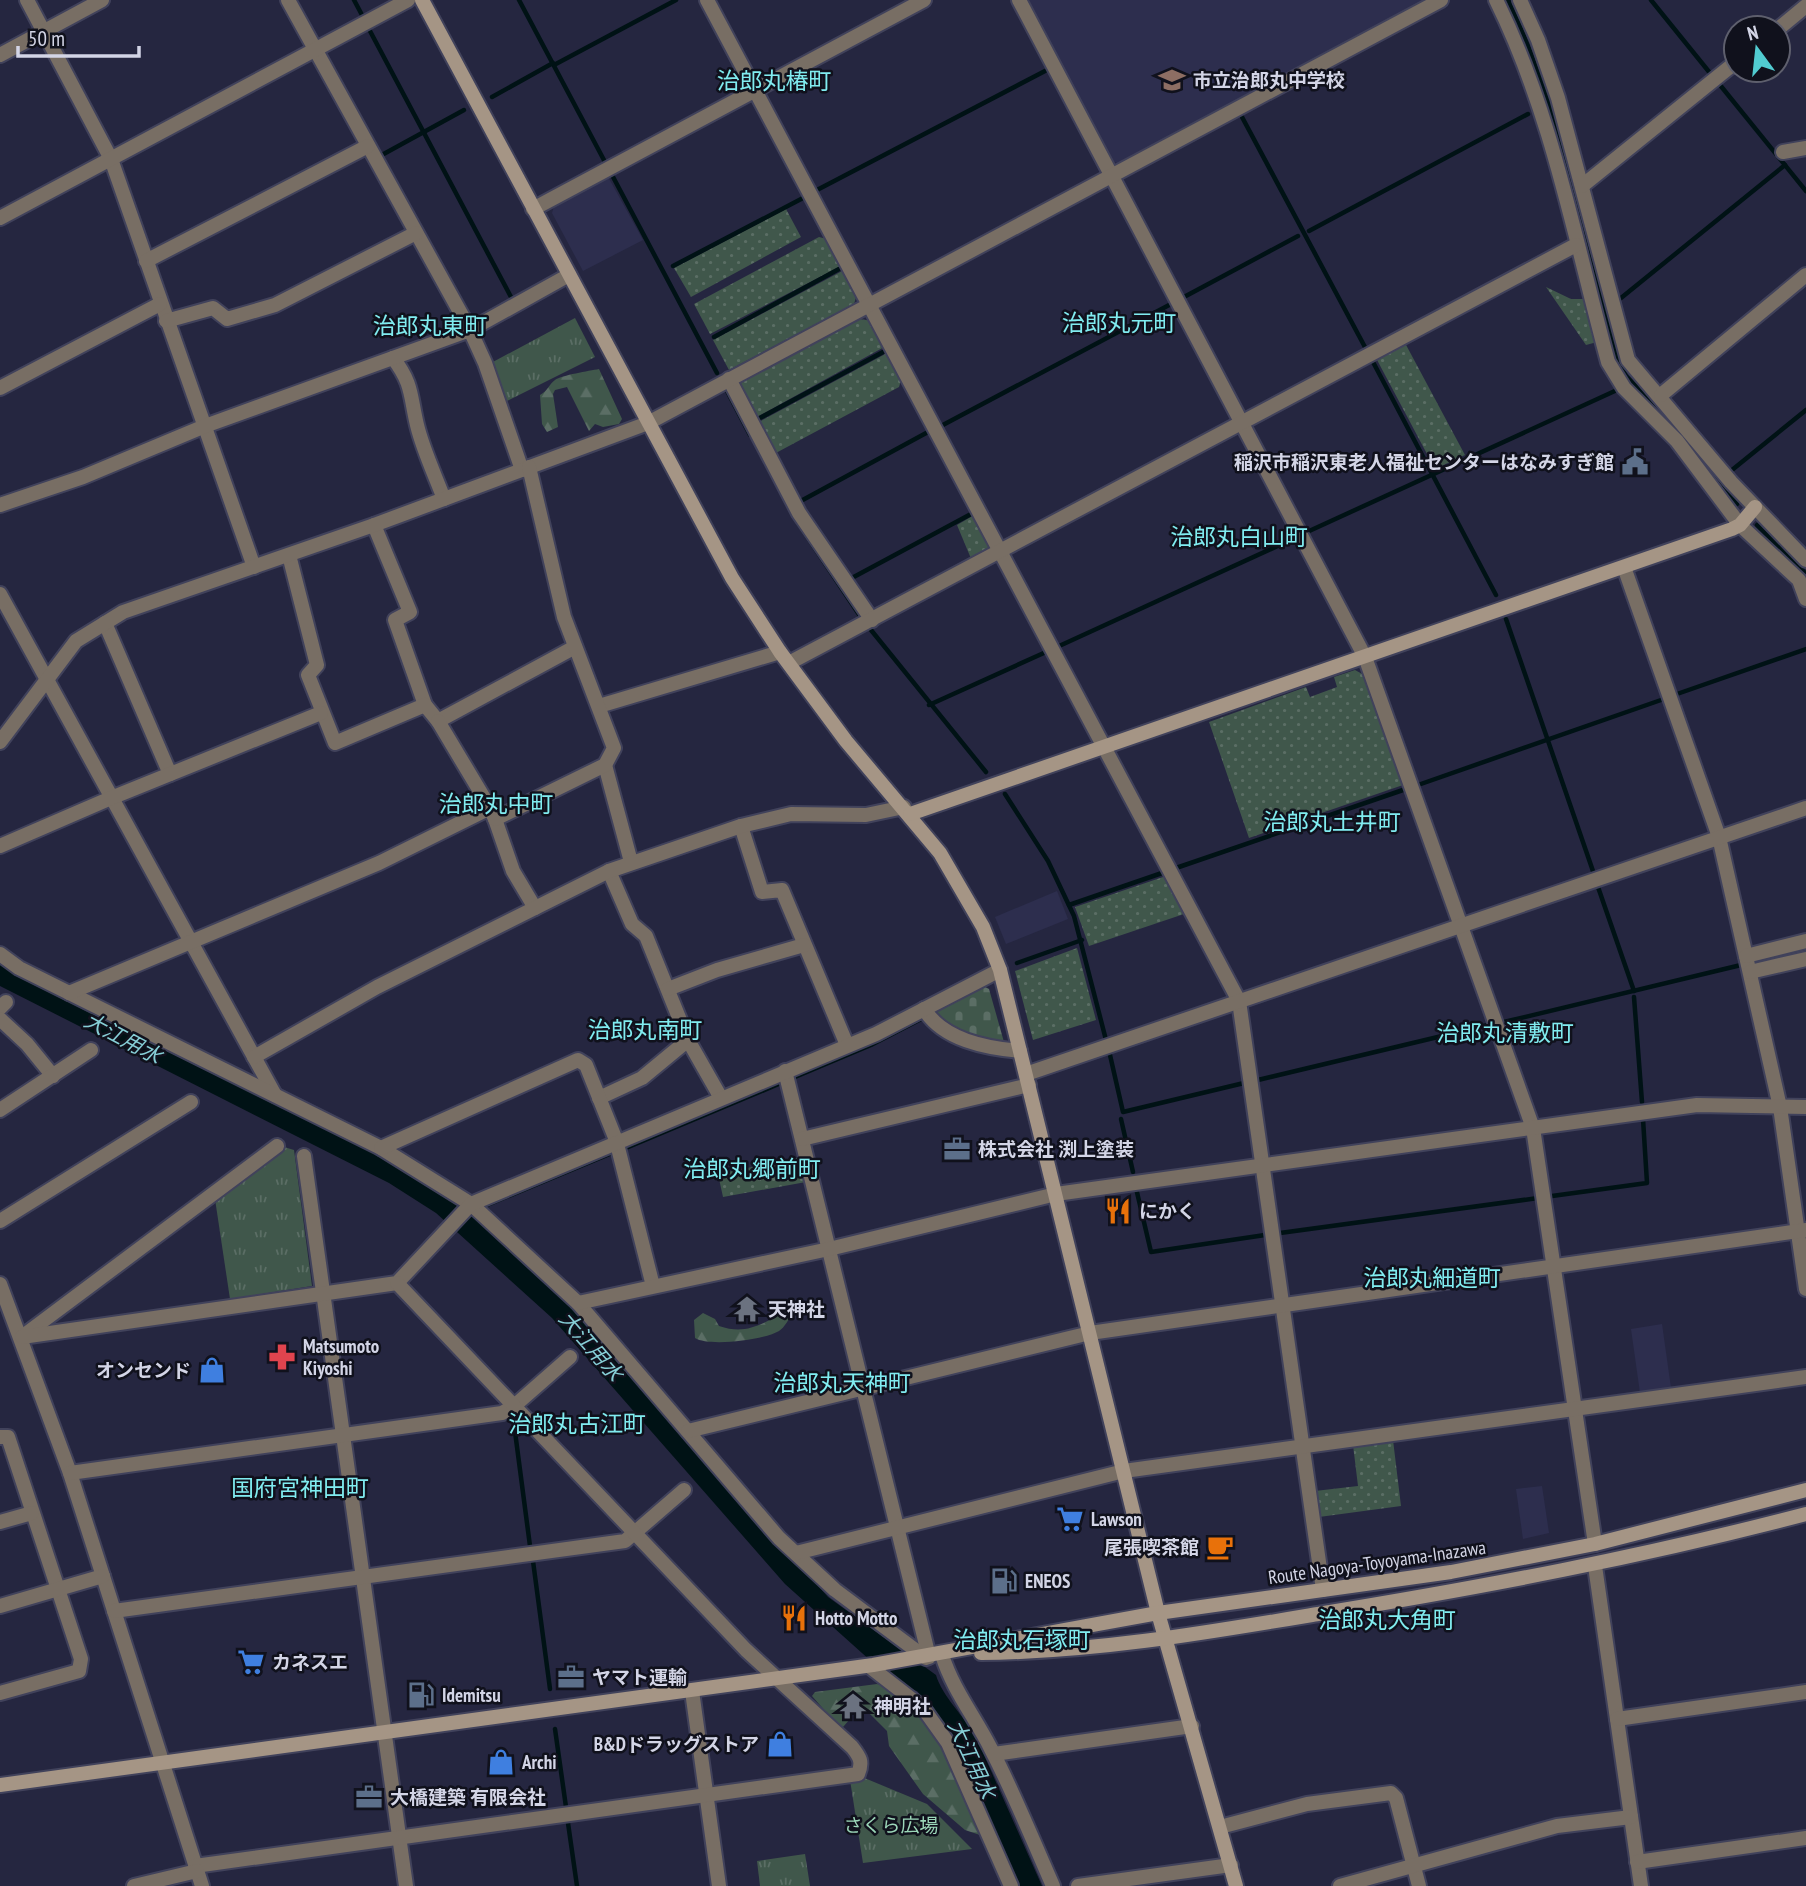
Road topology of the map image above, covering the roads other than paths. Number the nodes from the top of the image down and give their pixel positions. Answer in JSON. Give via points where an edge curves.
{"nodes":[{"id":1,"x":27,"y":0,"type":"edge"},
{"id":2,"x":102,"y":0,"type":"edge"},
{"id":3,"x":288,"y":0,"type":"edge"},
{"id":4,"x":408,"y":0,"type":"edge"},
{"id":5,"x":422,"y":0,"type":"edge"},
{"id":6,"x":708,"y":0,"type":"edge"},
{"id":7,"x":924,"y":0,"type":"edge"},
{"id":8,"x":1019,"y":0,"type":"edge"},
{"id":9,"x":1441,"y":0,"type":"edge"},
{"id":10,"x":1496,"y":0,"type":"edge"},
{"id":11,"x":1520,"y":0,"type":"edge"},
{"id":12,"x":1806,"y":6,"type":"edge"},
{"id":13,"x":1792,"y":18,"type":"edge"},
{"id":14,"x":43,"y":32,"type":"junction"},
{"id":15,"x":314,"y":50,"type":"junction"},
{"id":16,"x":0,"y":55,"type":"edge"},
{"id":17,"x":1722,"y":73,"type":"edge"},
{"id":18,"x":755,"y":90,"type":"junction"},
{"id":19,"x":368,"y":146,"type":"junction"},
{"id":20,"x":1806,"y":148,"type":"edge"},
{"id":21,"x":1783,"y":152,"type":"dead end"},
{"id":22,"x":111,"y":159,"type":"junction"},
{"id":23,"x":1112,"y":175,"type":"junction"},
{"id":24,"x":1582,"y":186,"type":"junction"},
{"id":25,"x":533,"y":209,"type":"junction"},
{"id":26,"x":0,"y":218,"type":"edge"},
{"id":27,"x":416,"y":233,"type":"junction"},
{"id":28,"x":1576,"y":245,"type":"junction"},
{"id":29,"x":146,"y":261,"type":"junction"},
{"id":30,"x":569,"y":275,"type":"junction"},
{"id":31,"x":1806,"y":275,"type":"edge"},
{"id":32,"x":160,"y":304,"type":"junction"},
{"id":33,"x":870,"y":304,"type":"junction"},
{"id":34,"x":166,"y":321,"type":"junction"},
{"id":35,"x":470,"y":331,"type":"junction"},
{"id":36,"x":393,"y":358,"type":"junction"},
{"id":37,"x":729,"y":379,"type":"junction"},
{"id":38,"x":0,"y":388,"type":"edge"},
{"id":39,"x":1661,"y":395,"type":"junction"},
{"id":40,"x":1243,"y":422,"type":"junction"},
{"id":41,"x":648,"y":423,"type":"junction"},
{"id":42,"x":205,"y":426,"type":"junction"},
{"id":43,"x":526,"y":468,"type":"junction"},
{"id":44,"x":444,"y":499,"type":"junction"},
{"id":45,"x":0,"y":505,"type":"edge"},
{"id":46,"x":1755,"y":507,"type":"junction"},
{"id":47,"x":374,"y":525,"type":"junction"},
{"id":48,"x":1740,"y":525,"type":"junction"},
{"id":49,"x":1803,"y":550,"type":"edge"},
{"id":50,"x":1001,"y":551,"type":"junction"},
{"id":51,"x":289,"y":555,"type":"junction"},
{"id":52,"x":254,"y":567,"type":"junction"},
{"id":53,"x":1624,"y":567,"type":"junction"},
{"id":54,"x":0,"y":594,"type":"edge"},
{"id":55,"x":1806,"y":599,"type":"edge"},
{"id":56,"x":872,"y":620,"type":"junction"},
{"id":57,"x":105,"y":623,"type":"junction"},
{"id":58,"x":575,"y":647,"type":"junction"},
{"id":59,"x":785,"y":657,"type":"junction"},
{"id":60,"x":1365,"y":657,"type":"junction"},
{"id":61,"x":45,"y":678,"type":"junction"},
{"id":62,"x":425,"y":705,"type":"junction"},
{"id":63,"x":598,"y":706,"type":"junction"},
{"id":64,"x":321,"y":713,"type":"junction"},
{"id":65,"x":438,"y":721,"type":"junction"},
{"id":66,"x":0,"y":742,"type":"edge"},
{"id":67,"x":1104,"y":747,"type":"junction"},
{"id":68,"x":605,"y":765,"type":"junction"},
{"id":69,"x":170,"y":774,"type":"junction"},
{"id":70,"x":111,"y":797,"type":"junction"},
{"id":71,"x":1806,"y":808,"type":"edge"},
{"id":72,"x":907,"y":810,"type":"junction"},
{"id":73,"x":492,"y":814,"type":"junction"},
{"id":74,"x":741,"y":826,"type":"junction"},
{"id":75,"x":1719,"y":837,"type":"junction"},
{"id":76,"x":0,"y":846,"type":"edge"},
{"id":77,"x":631,"y":862,"type":"junction"},
{"id":78,"x":609,"y":871,"type":"junction"},
{"id":79,"x":535,"y":908,"type":"junction"},
{"id":80,"x":1459,"y":926,"type":"junction"},
{"id":81,"x":190,"y":941,"type":"junction"},
{"id":82,"x":1806,"y":942,"type":"edge"},
{"id":83,"x":804,"y":946,"type":"junction"},
{"id":84,"x":0,"y":954,"type":"edge"},
{"id":85,"x":1746,"y":956,"type":"junction"},
{"id":86,"x":1806,"y":959,"type":"edge"},
{"id":87,"x":1000,"y":970,"type":"junction"},
{"id":88,"x":1749,"y":972,"type":"junction"},
{"id":89,"x":668,"y":989,"type":"junction"},
{"id":90,"x":69,"y":993,"type":"junction"},
{"id":91,"x":1239,"y":1001,"type":"junction"},
{"id":92,"x":924,"y":1009,"type":"junction"},
{"id":93,"x":0,"y":1019,"type":"edge"},
{"id":94,"x":688,"y":1040,"type":"junction"},
{"id":95,"x":848,"y":1045,"type":"junction"},
{"id":96,"x":91,"y":1050,"type":"dead end"},
{"id":97,"x":1020,"y":1051,"type":"junction"},
{"id":98,"x":254,"y":1057,"type":"junction"},
{"id":99,"x":785,"y":1071,"type":"junction"},
{"id":100,"x":53,"y":1076,"type":"junction"},
{"id":101,"x":1027,"y":1080,"type":"junction"},
{"id":102,"x":275,"y":1095,"type":"junction"},
{"id":103,"x":599,"y":1098,"type":"junction"},
{"id":104,"x":721,"y":1098,"type":"junction"},
{"id":105,"x":191,"y":1102,"type":"dead end"},
{"id":106,"x":1780,"y":1107,"type":"junction"},
{"id":107,"x":1806,"y":1107,"type":"edge"},
{"id":108,"x":0,"y":1110,"type":"edge"},
{"id":109,"x":1533,"y":1128,"type":"junction"},
{"id":110,"x":802,"y":1139,"type":"junction"},
{"id":111,"x":616,"y":1140,"type":"junction"},
{"id":112,"x":277,"y":1146,"type":"dead end"},
{"id":113,"x":381,"y":1148,"type":"junction"},
{"id":114,"x":304,"y":1156,"type":"dead end"},
{"id":115,"x":1262,"y":1166,"type":"junction"},
{"id":116,"x":1056,"y":1194,"type":"junction"},
{"id":117,"x":471,"y":1204,"type":"junction"},
{"id":118,"x":0,"y":1221,"type":"edge"},
{"id":119,"x":1802,"y":1231,"type":"edge"},
{"id":120,"x":829,"y":1249,"type":"junction"},
{"id":121,"x":1553,"y":1266,"type":"junction"},
{"id":122,"x":397,"y":1283,"type":"junction"},
{"id":123,"x":0,"y":1284,"type":"edge"},
{"id":124,"x":653,"y":1286,"type":"junction"},
{"id":125,"x":1806,"y":1289,"type":"edge"},
{"id":126,"x":324,"y":1294,"type":"junction"},
{"id":127,"x":578,"y":1303,"type":"junction"},
{"id":128,"x":1282,"y":1306,"type":"junction"},
{"id":129,"x":1090,"y":1333,"type":"junction"},
{"id":130,"x":22,"y":1337,"type":"junction"},
{"id":131,"x":570,"y":1357,"type":"dead end"},
{"id":132,"x":1806,"y":1377,"type":"edge"},
{"id":133,"x":863,"y":1389,"type":"junction"},
{"id":134,"x":513,"y":1408,"type":"junction"},
{"id":135,"x":1575,"y":1409,"type":"junction"},
{"id":136,"x":688,"y":1432,"type":"junction"},
{"id":137,"x":344,"y":1435,"type":"junction"},
{"id":138,"x":0,"y":1437,"type":"edge"},
{"id":139,"x":1302,"y":1446,"type":"junction"},
{"id":140,"x":1124,"y":1471,"type":"junction"},
{"id":141,"x":70,"y":1473,"type":"junction"},
{"id":142,"x":684,"y":1490,"type":"dead end"},
{"id":143,"x":1806,"y":1490,"type":"edge"},
{"id":144,"x":33,"y":1513,"type":"junction"},
{"id":145,"x":1806,"y":1514,"type":"edge"},
{"id":146,"x":0,"y":1522,"type":"edge"},
{"id":147,"x":897,"y":1528,"type":"junction"},
{"id":148,"x":636,"y":1535,"type":"junction"},
{"id":149,"x":1595,"y":1544,"type":"junction"},
{"id":150,"x":796,"y":1553,"type":"junction"},
{"id":151,"x":1595,"y":1566,"type":"junction"},
{"id":152,"x":103,"y":1576,"type":"junction"},
{"id":153,"x":364,"y":1577,"type":"junction"},
{"id":154,"x":58,"y":1589,"type":"junction"},
{"id":155,"x":1323,"y":1590,"type":"junction"},
{"id":156,"x":0,"y":1606,"type":"edge"},
{"id":157,"x":114,"y":1611,"type":"junction"},
{"id":158,"x":1158,"y":1613,"type":"junction"},
{"id":159,"x":1168,"y":1639,"type":"junction"},
{"id":160,"x":933,"y":1656,"type":"junction"},
{"id":161,"x":871,"y":1666,"type":"junction"},
{"id":162,"x":776,"y":1679,"type":"junction"},
{"id":163,"x":692,"y":1691,"type":"junction"},
{"id":164,"x":1806,"y":1692,"type":"edge"},
{"id":165,"x":0,"y":1693,"type":"edge"},
{"id":166,"x":1617,"y":1718,"type":"junction"},
{"id":167,"x":1192,"y":1726,"type":"junction"},
{"id":168,"x":386,"y":1733,"type":"junction"},
{"id":169,"x":994,"y":1754,"type":"junction"},
{"id":170,"x":162,"y":1763,"type":"junction"},
{"id":171,"x":0,"y":1785,"type":"edge"},
{"id":172,"x":707,"y":1795,"type":"junction"},
{"id":173,"x":1631,"y":1817,"type":"junction"},
{"id":174,"x":1220,"y":1827,"type":"junction"},
{"id":175,"x":400,"y":1838,"type":"junction"},
{"id":176,"x":1806,"y":1838,"type":"edge"},
{"id":177,"x":1637,"y":1862,"type":"junction"},
{"id":178,"x":1231,"y":1865,"type":"junction"},
{"id":179,"x":1414,"y":1866,"type":"junction"},
{"id":180,"x":196,"y":1868,"type":"junction"},
{"id":181,"x":134,"y":1886,"type":"edge"},
{"id":182,"x":202,"y":1886,"type":"edge"},
{"id":183,"x":406,"y":1886,"type":"edge"},
{"id":184,"x":719,"y":1886,"type":"edge"},
{"id":185,"x":1011,"y":1886,"type":"edge"},
{"id":186,"x":1053,"y":1886,"type":"edge"},
{"id":187,"x":1079,"y":1886,"type":"edge"},
{"id":188,"x":1236,"y":1886,"type":"edge"},
{"id":189,"x":1340,"y":1886,"type":"edge"},
{"id":190,"x":1419,"y":1886,"type":"edge"},
{"id":191,"x":1641,"y":1886,"type":"edge"}],
"edges":[{"from":1,"to":14,"type":"street"},
{"from":2,"to":14,"type":"street"},
{"from":3,"to":15,"type":"street"},
{"from":4,"to":15,"type":"street"},
{"from":5,"to":25,"type":"street"},
{"from":6,"to":18,"type":"street"},
{"from":7,"to":18,"type":"street"},
{"from":8,"to":23,"type":"street"},
{"from":9,"to":23,"type":"street"},
{"from":10,"to":28,"type":"street","via":[[1538,100]]},
{"from":11,"to":24,"type":"street","via":[[1558,98]]},
{"from":12,"to":13,"type":"street"},
{"from":14,"to":16,"type":"street"},
{"from":14,"to":22,"type":"street"},
{"from":15,"to":19,"type":"street"},
{"from":15,"to":22,"type":"street"},
{"from":17,"to":24,"type":"street"},
{"from":18,"to":25,"type":"street"},
{"from":18,"to":33,"type":"street"},
{"from":19,"to":27,"type":"street"},
{"from":19,"to":29,"type":"street"},
{"from":20,"to":21,"type":"street"},
{"from":22,"to":26,"type":"street"},
{"from":22,"to":29,"type":"street"},
{"from":23,"to":33,"type":"street"},
{"from":23,"to":40,"type":"street"},
{"from":24,"to":39,"type":"street","via":[[1628,360]]},
{"from":25,"to":30,"type":"street"},
{"from":27,"to":34,"type":"street","via":[[275,305],[227,319],[213,308]]},
{"from":27,"to":35,"type":"street"},
{"from":28,"to":40,"type":"street"},
{"from":28,"to":48,"type":"street","via":[[1608,362],[1624,388],[1676,441]]},
{"from":29,"to":32,"type":"street"},
{"from":30,"to":35,"type":"street"},
{"from":30,"to":41,"type":"street"},
{"from":31,"to":39,"type":"street"},
{"from":32,"to":34,"type":"street"},
{"from":32,"to":38,"type":"street"},
{"from":33,"to":37,"type":"street"},
{"from":33,"to":50,"type":"street"},
{"from":34,"to":42,"type":"street"},
{"from":35,"to":36,"type":"street"},
{"from":35,"to":43,"type":"street"},
{"from":36,"to":42,"type":"street"},
{"from":36,"to":44,"type":"street","via":[[407,377],[417,425]]},
{"from":37,"to":41,"type":"street"},
{"from":37,"to":56,"type":"street","via":[[799,513]]},
{"from":39,"to":46,"type":"street"},
{"from":40,"to":50,"type":"street"},
{"from":40,"to":60,"type":"street"},
{"from":41,"to":43,"type":"street"},
{"from":41,"to":59,"type":"street","via":[[732,578]]},
{"from":42,"to":45,"type":"street","via":[[83,477]]},
{"from":42,"to":52,"type":"street"},
{"from":43,"to":44,"type":"street"},
{"from":43,"to":58,"type":"street"},
{"from":44,"to":47,"type":"street"},
{"from":46,"to":48,"type":"street"},
{"from":46,"to":49,"type":"street"},
{"from":47,"to":51,"type":"street"},
{"from":47,"to":62,"type":"street","via":[[410,612],[395,620]]},
{"from":48,"to":53,"type":"street"},
{"from":48,"to":55,"type":"street","via":[[1799,580]]},
{"from":50,"to":56,"type":"street"},
{"from":50,"to":67,"type":"street"},
{"from":51,"to":52,"type":"street"},
{"from":51,"to":64,"type":"street","via":[[317,665],[308,675]]},
{"from":52,"to":57,"type":"street","via":[[188,587]]},
{"from":53,"to":60,"type":"street"},
{"from":53,"to":75,"type":"street"},
{"from":54,"to":61,"type":"street"},
{"from":56,"to":59,"type":"street"},
{"from":57,"to":61,"type":"street","via":[[76,641]]},
{"from":57,"to":69,"type":"street"},
{"from":58,"to":63,"type":"street"},
{"from":58,"to":65,"type":"street"},
{"from":59,"to":63,"type":"street"},
{"from":59,"to":72,"type":"street","via":[[846,741]]},
{"from":60,"to":67,"type":"street"},
{"from":60,"to":80,"type":"street"},
{"from":61,"to":66,"type":"street"},
{"from":61,"to":70,"type":"street"},
{"from":62,"to":64,"type":"street","via":[[335,743]]},
{"from":62,"to":65,"type":"street"},
{"from":63,"to":68,"type":"street","via":[[614,748]]},
{"from":64,"to":69,"type":"street"},
{"from":65,"to":73,"type":"street"},
{"from":67,"to":72,"type":"street"},
{"from":67,"to":91,"type":"street"},
{"from":68,"to":73,"type":"street"},
{"from":68,"to":77,"type":"street"},
{"from":69,"to":70,"type":"street"},
{"from":70,"to":76,"type":"street"},
{"from":70,"to":81,"type":"street"},
{"from":71,"to":75,"type":"street"},
{"from":72,"to":74,"type":"street","via":[[866,815],[791,814]]},
{"from":72,"to":87,"type":"street","via":[[964,890]]},
{"from":73,"to":79,"type":"street","via":[[513,871]]},
{"from":73,"to":81,"type":"street"},
{"from":74,"to":77,"type":"street"},
{"from":74,"to":83,"type":"street","via":[[762,892],[782,890]]},
{"from":75,"to":80,"type":"street"},
{"from":75,"to":85,"type":"street"},
{"from":77,"to":78,"type":"street"},
{"from":78,"to":79,"type":"street"},
{"from":78,"to":89,"type":"street","via":[[632,924],[646,936]]},
{"from":79,"to":98,"type":"street","via":[[377,987]]},
{"from":80,"to":91,"type":"street"},
{"from":80,"to":109,"type":"street"},
{"from":81,"to":90,"type":"street"},
{"from":81,"to":98,"type":"street"},
{"from":82,"to":85,"type":"street"},
{"from":83,"to":89,"type":"street"},
{"from":83,"to":95,"type":"street"},
{"from":84,"to":90,"type":"street"},
{"from":85,"to":88,"type":"street"},
{"from":86,"to":88,"type":"street"},
{"from":87,"to":92,"type":"street"},
{"from":87,"to":97,"type":"street"},
{"from":88,"to":106,"type":"street"},
{"from":89,"to":94,"type":"street"},
{"from":90,"to":102,"type":"street"},
{"from":91,"to":101,"type":"street"},
{"from":91,"to":115,"type":"street"},
{"from":92,"to":95,"type":"street"},
{"from":92,"to":97,"type":"street","via":[[959,1037],[980,1046]]},
{"from":93,"to":100,"type":"street"},
{"from":94,"to":103,"type":"street","via":[[642,1078]]},
{"from":94,"to":104,"type":"street"},
{"from":95,"to":99,"type":"street"},
{"from":96,"to":100,"type":"street"},
{"from":97,"to":101,"type":"street"},
{"from":98,"to":102,"type":"street"},
{"from":99,"to":104,"type":"street"},
{"from":99,"to":110,"type":"street"},
{"from":100,"to":108,"type":"street"},
{"from":101,"to":110,"type":"street"},
{"from":101,"to":116,"type":"street"},
{"from":102,"to":113,"type":"street"},
{"from":103,"to":111,"type":"street"},
{"from":103,"to":113,"type":"street","via":[[586,1065],[579,1060]]},
{"from":104,"to":111,"type":"street"},
{"from":105,"to":118,"type":"street"},
{"from":106,"to":107,"type":"street"},
{"from":106,"to":109,"type":"street","via":[[1697,1105]]},
{"from":106,"to":119,"type":"street"},
{"from":109,"to":115,"type":"street"},
{"from":109,"to":121,"type":"street"},
{"from":110,"to":120,"type":"street"},
{"from":111,"to":117,"type":"street"},
{"from":111,"to":124,"type":"street"},
{"from":112,"to":130,"type":"street"},
{"from":113,"to":117,"type":"street"},
{"from":114,"to":126,"type":"street"},
{"from":115,"to":116,"type":"street"},
{"from":115,"to":128,"type":"street"},
{"from":116,"to":120,"type":"street"},
{"from":116,"to":129,"type":"street"},
{"from":117,"to":122,"type":"street"},
{"from":117,"to":127,"type":"street"},
{"from":119,"to":121,"type":"street"},
{"from":119,"to":125,"type":"street"},
{"from":120,"to":124,"type":"street"},
{"from":120,"to":133,"type":"street"},
{"from":121,"to":128,"type":"street"},
{"from":121,"to":135,"type":"street"},
{"from":122,"to":126,"type":"street"},
{"from":122,"to":134,"type":"street"},
{"from":123,"to":130,"type":"street"},
{"from":124,"to":127,"type":"street"},
{"from":126,"to":130,"type":"street"},
{"from":126,"to":137,"type":"street"},
{"from":127,"to":136,"type":"street"},
{"from":128,"to":129,"type":"street"},
{"from":128,"to":139,"type":"street"},
{"from":129,"to":133,"type":"street"},
{"from":129,"to":140,"type":"street"},
{"from":130,"to":141,"type":"street"},
{"from":131,"to":134,"type":"street"},
{"from":132,"to":135,"type":"street"},
{"from":133,"to":136,"type":"street"},
{"from":133,"to":147,"type":"street"},
{"from":134,"to":137,"type":"street"},
{"from":134,"to":148,"type":"street"},
{"from":135,"to":139,"type":"street"},
{"from":135,"to":149,"type":"street"},
{"from":136,"to":150,"type":"street"},
{"from":137,"to":141,"type":"street"},
{"from":137,"to":153,"type":"street"},
{"from":138,"to":144,"type":"street","via":[[8,1437]]},
{"from":139,"to":140,"type":"street"},
{"from":139,"to":155,"type":"street"},
{"from":140,"to":147,"type":"street"},
{"from":140,"to":158,"type":"street"},
{"from":141,"to":152,"type":"street"},
{"from":142,"to":148,"type":"street"},
{"from":143,"to":149,"type":"street","name":"Route Nagoya-Toyoyama-Inazawa"},
{"from":144,"to":146,"type":"street"},
{"from":144,"to":154,"type":"street"},
{"from":145,"to":151,"type":"street","name":"Route Nagoya-Toyoyama-Inazawa"},
{"from":147,"to":150,"type":"street"},
{"from":147,"to":160,"type":"street"},
{"from":148,"to":153,"type":"street","via":[[625,1541]]},
{"from":148,"to":162,"type":"street"},
{"from":149,"to":155,"type":"street","name":"Route Nagoya-Toyoyama-Inazawa","via":[[1451,1572]]},
{"from":150,"to":160,"type":"street","via":[[835,1590]]},
{"from":151,"to":159,"type":"street","name":"Route Nagoya-Toyoyama-Inazawa"},
{"from":151,"to":166,"type":"street"},
{"from":152,"to":154,"type":"street"},
{"from":152,"to":157,"type":"street"},
{"from":153,"to":157,"type":"street"},
{"from":153,"to":168,"type":"street"},
{"from":154,"to":156,"type":"street"},
{"from":154,"to":165,"type":"street","via":[[81,1659],[79,1671]]},
{"from":155,"to":158,"type":"street","name":"Route Nagoya-Toyoyama-Inazawa"},
{"from":157,"to":170,"type":"street"},
{"from":158,"to":159,"type":"street"},
{"from":158,"to":160,"type":"street","name":"Route Nagoya-Toyoyama-Inazawa"},
{"from":159,"to":160,"type":"street","name":"Route Nagoya-Toyoyama-Inazawa","via":[[1058,1652]]},
{"from":159,"to":167,"type":"street"},
{"from":160,"to":161,"type":"street"},
{"from":160,"to":169,"type":"street"},
{"from":161,"to":162,"type":"street"},
{"from":161,"to":185,"type":"street","via":[[923,1708],[948,1743]]},
{"from":162,"to":163,"type":"street"},
{"from":162,"to":172,"type":"street","via":[[852,1747],[860,1757],[858,1774]]},
{"from":163,"to":168,"type":"street"},
{"from":163,"to":172,"type":"street"},
{"from":164,"to":166,"type":"street"},
{"from":166,"to":173,"type":"street"},
{"from":167,"to":169,"type":"street"},
{"from":167,"to":174,"type":"street"},
{"from":168,"to":170,"type":"street"},
{"from":168,"to":175,"type":"street"},
{"from":169,"to":186,"type":"street"},
{"from":170,"to":171,"type":"street"},
{"from":170,"to":180,"type":"street"},
{"from":172,"to":175,"type":"street"},
{"from":172,"to":184,"type":"street"},
{"from":173,"to":177,"type":"street"},
{"from":173,"to":179,"type":"street","via":[[1557,1826]]},
{"from":174,"to":178,"type":"street"},
{"from":174,"to":179,"type":"street","via":[[1307,1804],[1391,1793]]},
{"from":175,"to":180,"type":"street"},
{"from":175,"to":183,"type":"street"},
{"from":176,"to":177,"type":"street"},
{"from":177,"to":191,"type":"street"},
{"from":178,"to":187,"type":"street"},
{"from":178,"to":188,"type":"street"},
{"from":179,"to":189,"type":"street"},
{"from":179,"to":190,"type":"street"},
{"from":180,"to":181,"type":"street"},
{"from":180,"to":182,"type":"street"}]}
